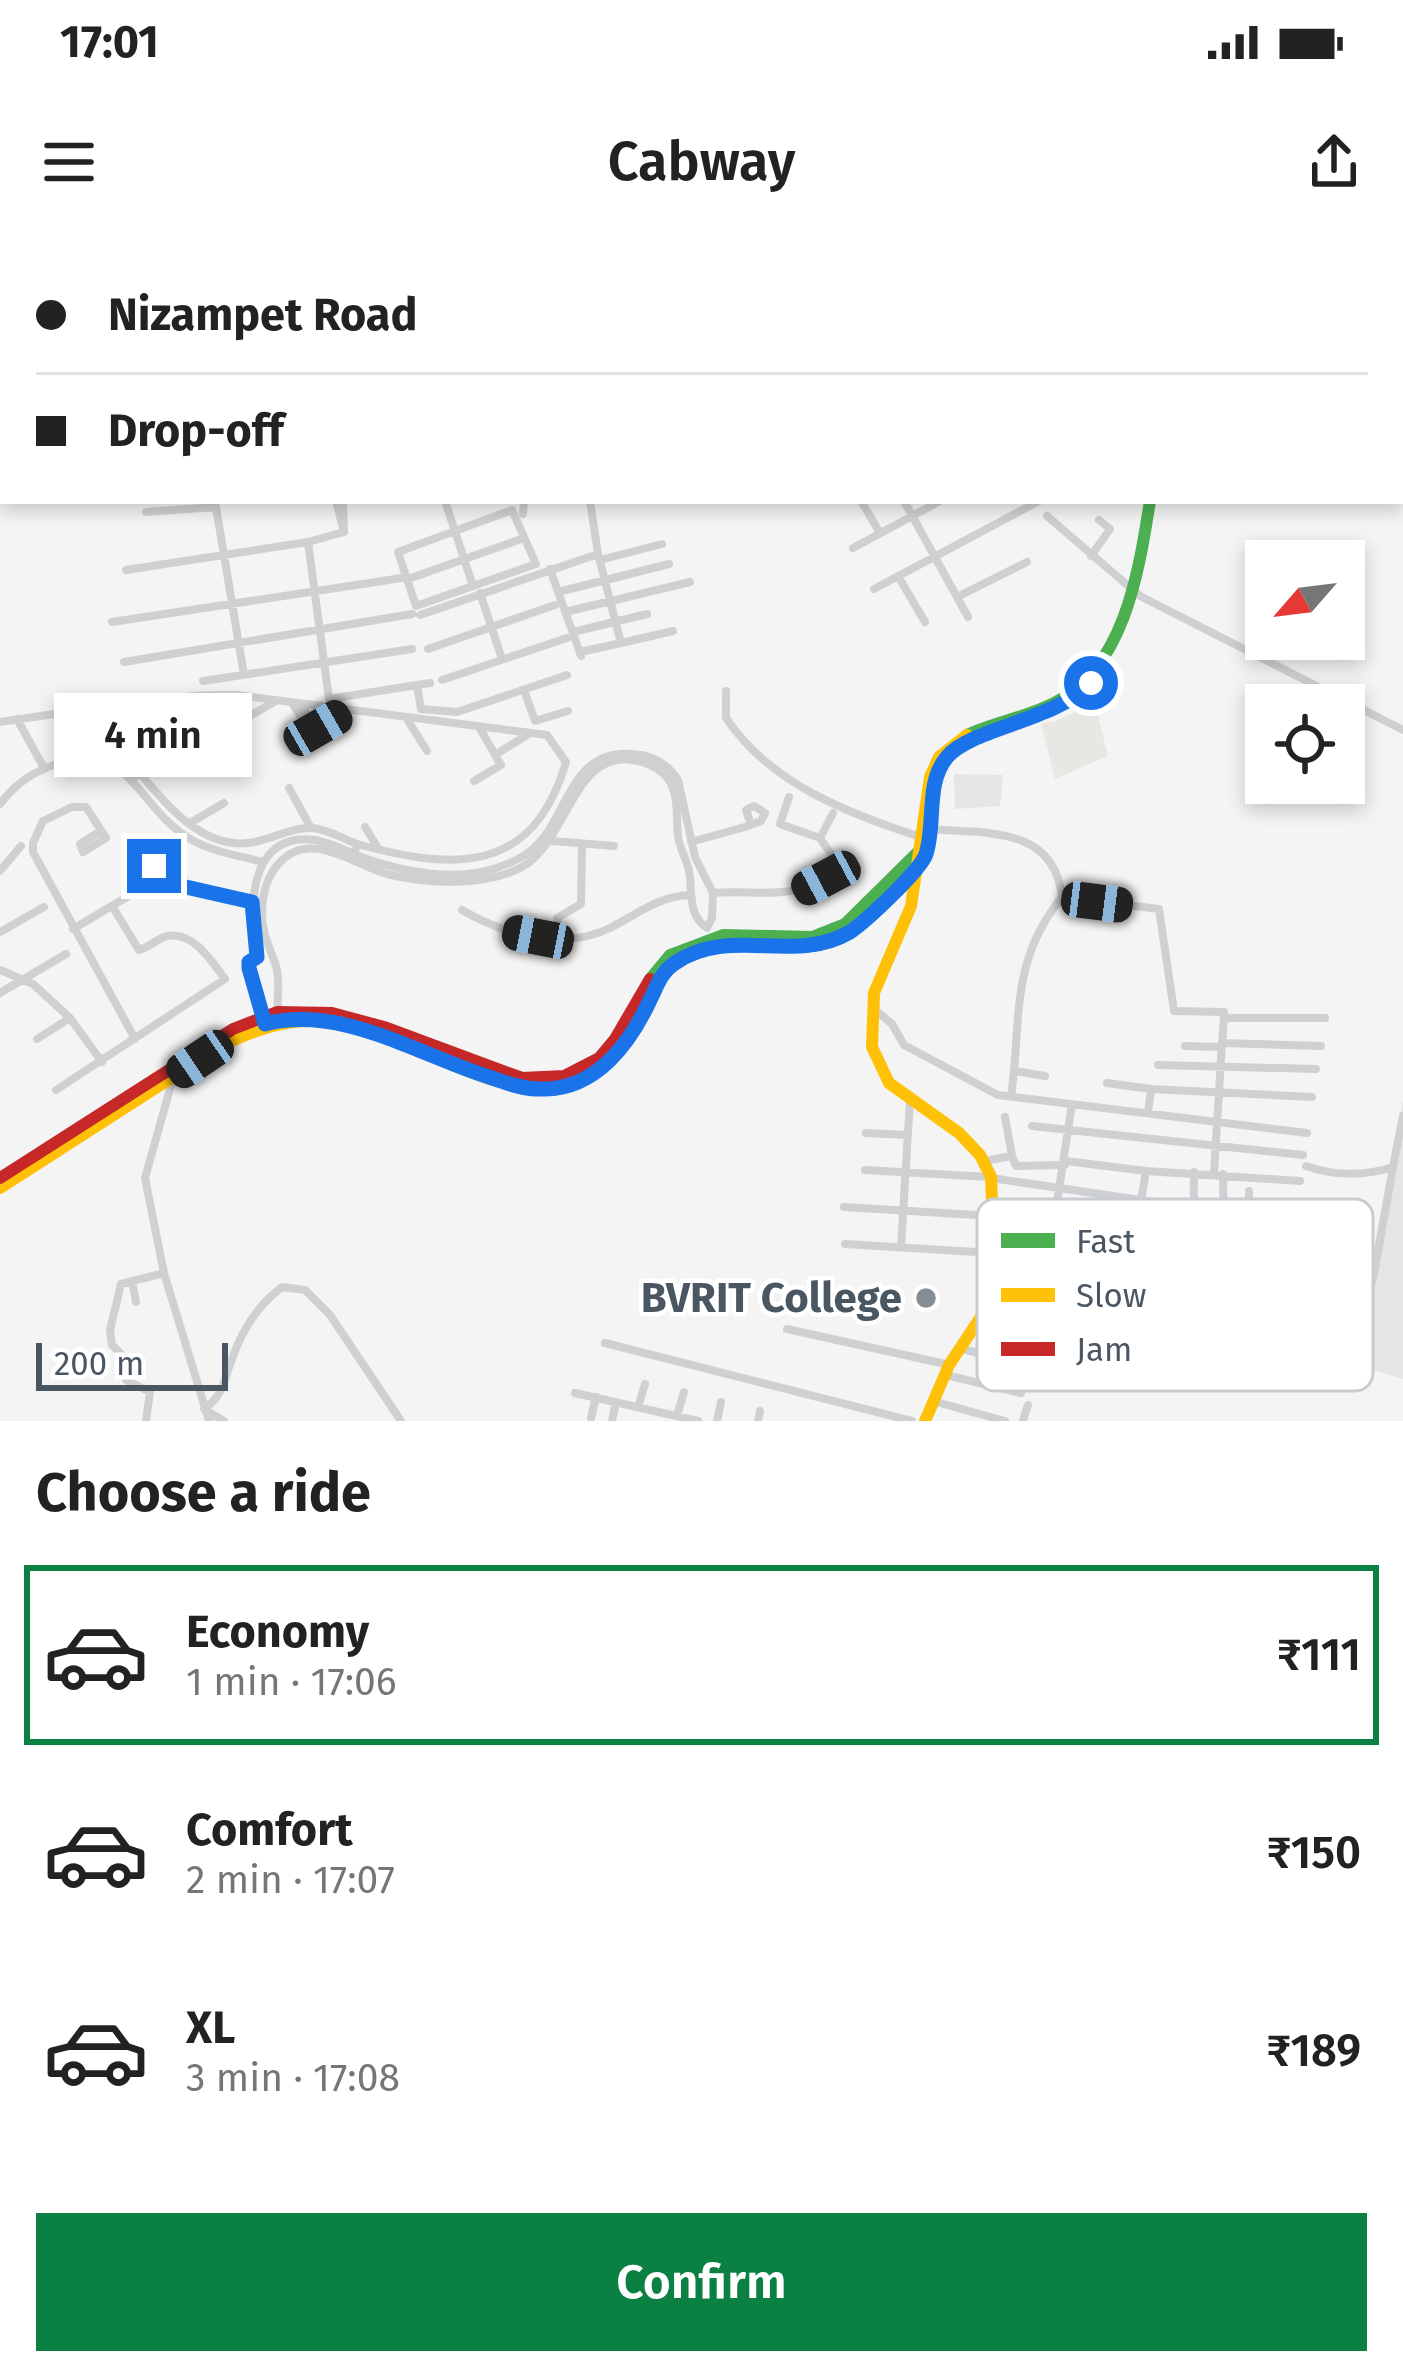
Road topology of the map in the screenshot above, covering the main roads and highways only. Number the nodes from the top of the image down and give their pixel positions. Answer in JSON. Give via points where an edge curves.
{"nodes":[{"id":1,"x":1153,"y":504,"type":"edge"},
{"id":2,"x":924,"y":846,"type":"junction"},
{"id":3,"x":270,"y":1012,"type":"junction"},
{"id":4,"x":0,"y":1178,"type":"edge"},
{"id":5,"x":994,"y":1178,"type":"junction"},
{"id":6,"x":0,"y":1188,"type":"edge"},
{"id":7,"x":995,"y":1199,"type":"edge"},
{"id":8,"x":977,"y":1324,"type":"edge"},
{"id":9,"x":977,"y":1334,"type":"edge"},
{"id":10,"x":950,"y":1370,"type":"junction"},
{"id":11,"x":927,"y":1421,"type":"edge"}],
"edges":[{"from":1,"to":2,"type":"main road","via":[[1138,592],[1115,634],[1074,691],[942,752],[933,765]]},
{"from":2,"to":3,"type":"main road","via":[[844,925],[812,937],[709,938],[664,972],[610,1061],[589,1078],[552,1089],[497,1080],[329,1021]]},
{"from":2,"to":5,"type":"main road","via":[[914,922],[881,995],[878,1042],[891,1074],[964,1131],[990,1160]]},
{"from":2,"to":5,"type":"main road","via":[[906,924],[874,994],[876,1062],[889,1083],[959,1133]]},
{"from":3,"to":4,"type":"main road"},
{"from":3,"to":6,"type":"main road"},
{"from":5,"to":7,"type":"main road"},
{"from":8,"to":10,"type":"main road"},
{"from":9,"to":10,"type":"main road"},
{"from":10,"to":11,"type":"main road"}]}
